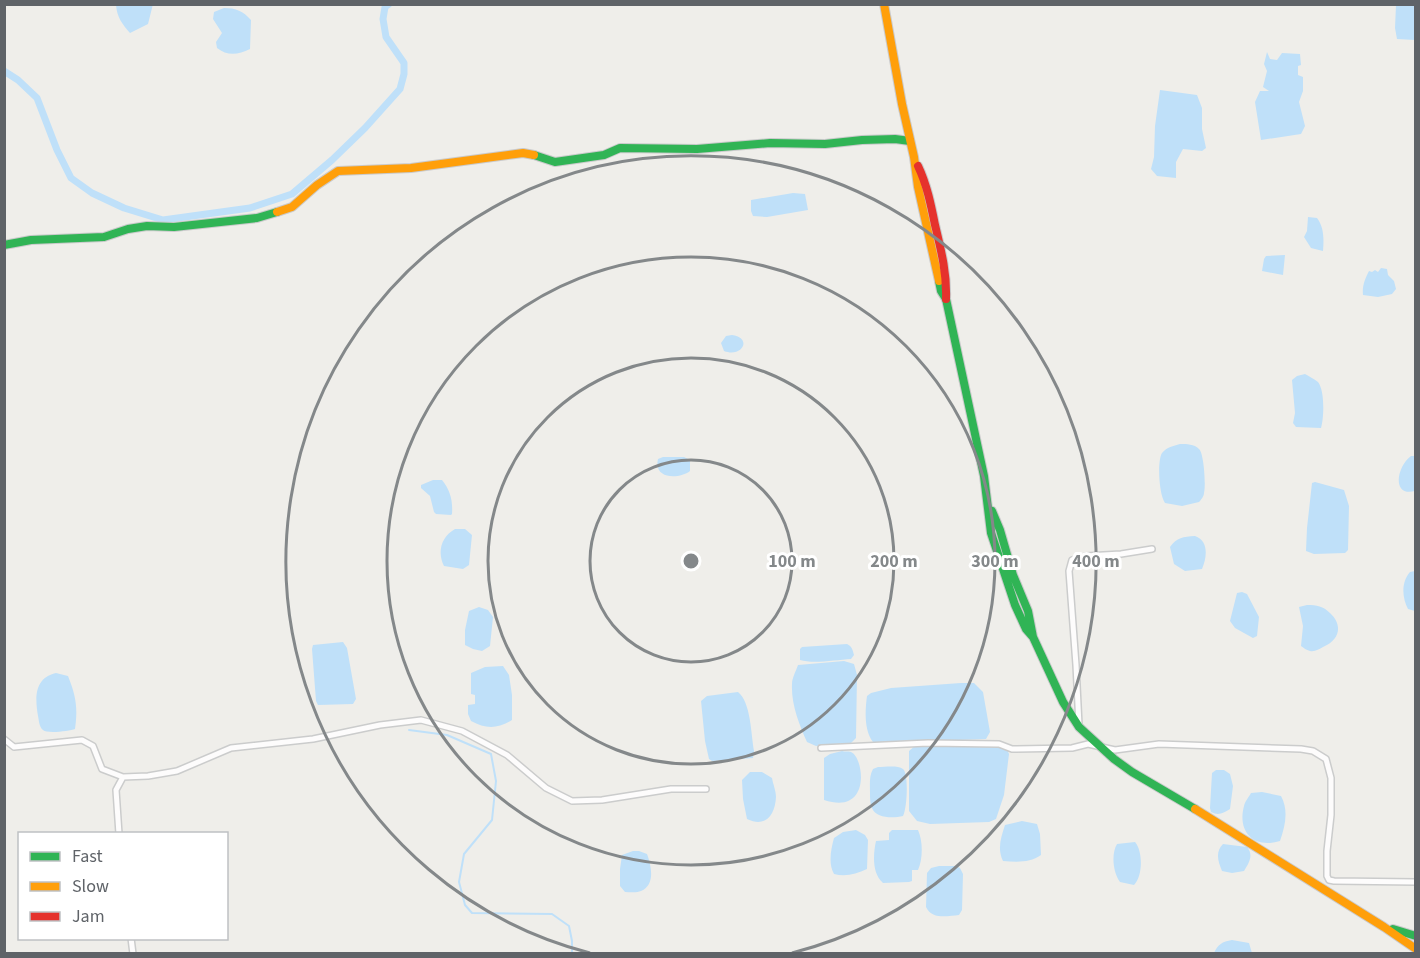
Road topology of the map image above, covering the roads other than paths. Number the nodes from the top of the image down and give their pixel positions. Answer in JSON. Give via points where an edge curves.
{"nodes":[{"id":1,"x":884,"y":4,"type":"edge"},
{"id":2,"x":910,"y":141,"type":"junction"},
{"id":3,"x":4,"y":245,"type":"edge"},
{"id":4,"x":1152,"y":549,"type":"dead end"},
{"id":5,"x":1079,"y":727,"type":"junction"},
{"id":6,"x":4,"y":739,"type":"edge"},
{"id":7,"x":1100,"y":747,"type":"junction"},
{"id":8,"x":821,"y":748,"type":"dead end"},
{"id":9,"x":123,"y":777,"type":"junction"},
{"id":10,"x":706,"y":789,"type":"dead end"},
{"id":11,"x":119,"y":832,"type":"edge"},
{"id":12,"x":1416,"y":882,"type":"edge"},
{"id":13,"x":1384,"y":927,"type":"junction"},
{"id":14,"x":1416,"y":936,"type":"edge"},
{"id":15,"x":1416,"y":949,"type":"edge"}],
"edges":[{"from":1,"to":2,"type":"main road"},
{"from":2,"to":3,"type":"main road","via":[[620,148],[604,155],[555,162],[523,153],[411,168],[338,171],[292,207],[257,218],[147,226],[104,237]]},
{"from":2,"to":5,"type":"main road","via":[[930,199],[991,533],[1015,605]]},
{"from":4,"to":5,"type":"street","via":[[1072,560],[1069,571]]},
{"from":5,"to":7,"type":"main road"},
{"from":6,"to":9,"type":"street","via":[[14,747],[82,740],[93,746],[102,769]]},
{"from":7,"to":8,"type":"street","via":[[1088,744],[1012,749],[999,744],[928,743]]},
{"from":7,"to":12,"type":"street","via":[[1115,750],[1159,744],[1313,751],[1326,759],[1331,778],[1329,880]]},
{"from":7,"to":13,"type":"main road","via":[[1132,772]]},
{"from":9,"to":10,"type":"street","via":[[177,771],[231,748],[313,739],[421,720],[462,731],[507,755],[546,788],[572,801],[671,789]]},
{"from":9,"to":11,"type":"street","via":[[116,790]]},
{"from":13,"to":14,"type":"main road"},
{"from":13,"to":15,"type":"main road"}]}
